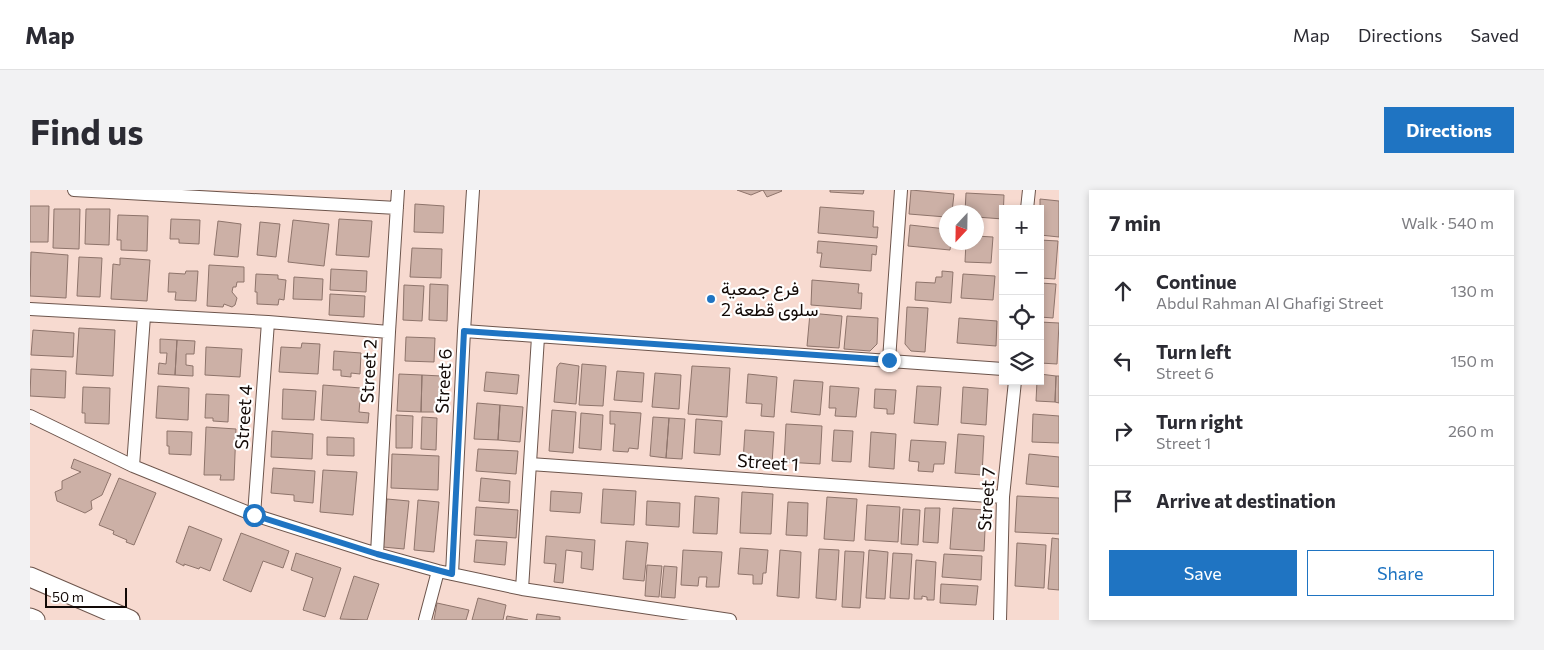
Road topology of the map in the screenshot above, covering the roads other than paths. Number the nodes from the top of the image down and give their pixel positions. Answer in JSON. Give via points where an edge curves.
{"nodes":[{"id":1,"x":74,"y":190,"type":"edge"},
{"id":2,"x":398,"y":190,"type":"edge"},
{"id":3,"x":473,"y":190,"type":"edge"},
{"id":4,"x":901,"y":190,"type":"edge"},
{"id":5,"x":1029,"y":190,"type":"edge"},
{"id":6,"x":1027,"y":205,"type":"edge"},
{"id":7,"x":397,"y":208,"type":"junction"},
{"id":8,"x":30,"y":309,"type":"edge"},
{"id":9,"x":144,"y":316,"type":"junction"},
{"id":10,"x":268,"y":322,"type":"junction"},
{"id":11,"x":464,"y":331,"type":"junction"},
{"id":12,"x":389,"y":332,"type":"junction"},
{"id":13,"x":538,"y":337,"type":"junction"},
{"id":14,"x":889,"y":360,"type":"junction"},
{"id":15,"x":999,"y":369,"type":"edge"},
{"id":16,"x":1015,"y":385,"type":"edge"},
{"id":17,"x":30,"y":416,"type":"edge"},
{"id":18,"x":530,"y":464,"type":"junction"},
{"id":19,"x":133,"y":466,"type":"junction"},
{"id":20,"x":1003,"y":497,"type":"junction"},
{"id":21,"x":254,"y":515,"type":"junction"},
{"id":22,"x":377,"y":554,"type":"junction"},
{"id":23,"x":438,"y":571,"type":"junction"},
{"id":24,"x":452,"y":574,"type":"junction"},
{"id":25,"x":30,"y":577,"type":"edge"},
{"id":26,"x":522,"y":589,"type":"junction"},
{"id":27,"x":30,"y":618,"type":"edge"},
{"id":28,"x":35,"y":620,"type":"edge"},
{"id":29,"x":130,"y":620,"type":"edge"},
{"id":30,"x":424,"y":620,"type":"edge"},
{"id":31,"x":730,"y":620,"type":"edge"},
{"id":32,"x":1000,"y":620,"type":"edge"}],
"edges":[{"from":1,"to":7,"type":"street"},
{"from":2,"to":7,"type":"street","name":"Street 2"},
{"from":3,"to":11,"type":"street","name":"Street 6"},
{"from":4,"to":14,"type":"street"},
{"from":5,"to":6,"type":"street"},
{"from":7,"to":12,"type":"street","name":"Street 2"},
{"from":8,"to":9,"type":"street"},
{"from":9,"to":10,"type":"street"},
{"from":9,"to":19,"type":"street"},
{"from":10,"to":12,"type":"street"},
{"from":10,"to":21,"type":"street","name":"Street 4"},
{"from":11,"to":13,"type":"street"},
{"from":11,"to":24,"type":"street","name":"Street 6"},
{"from":12,"to":22,"type":"street","name":"Street 2"},
{"from":13,"to":14,"type":"street"},
{"from":13,"to":18,"type":"street"},
{"from":14,"to":15,"type":"street"},
{"from":16,"to":20,"type":"street","name":"Street 7"},
{"from":17,"to":19,"type":"street"},
{"from":18,"to":20,"type":"street","name":"Street 1"},
{"from":18,"to":26,"type":"street"},
{"from":19,"to":21,"type":"street"},
{"from":20,"to":32,"type":"street","name":"Street 7"},
{"from":21,"to":22,"type":"street"},
{"from":22,"to":23,"type":"street"},
{"from":23,"to":24,"type":"street"},
{"from":23,"to":30,"type":"street"},
{"from":24,"to":26,"type":"street"},
{"from":25,"to":29,"type":"main road"},
{"from":26,"to":31,"type":"street"},
{"from":27,"to":28,"type":"main road"}]}
